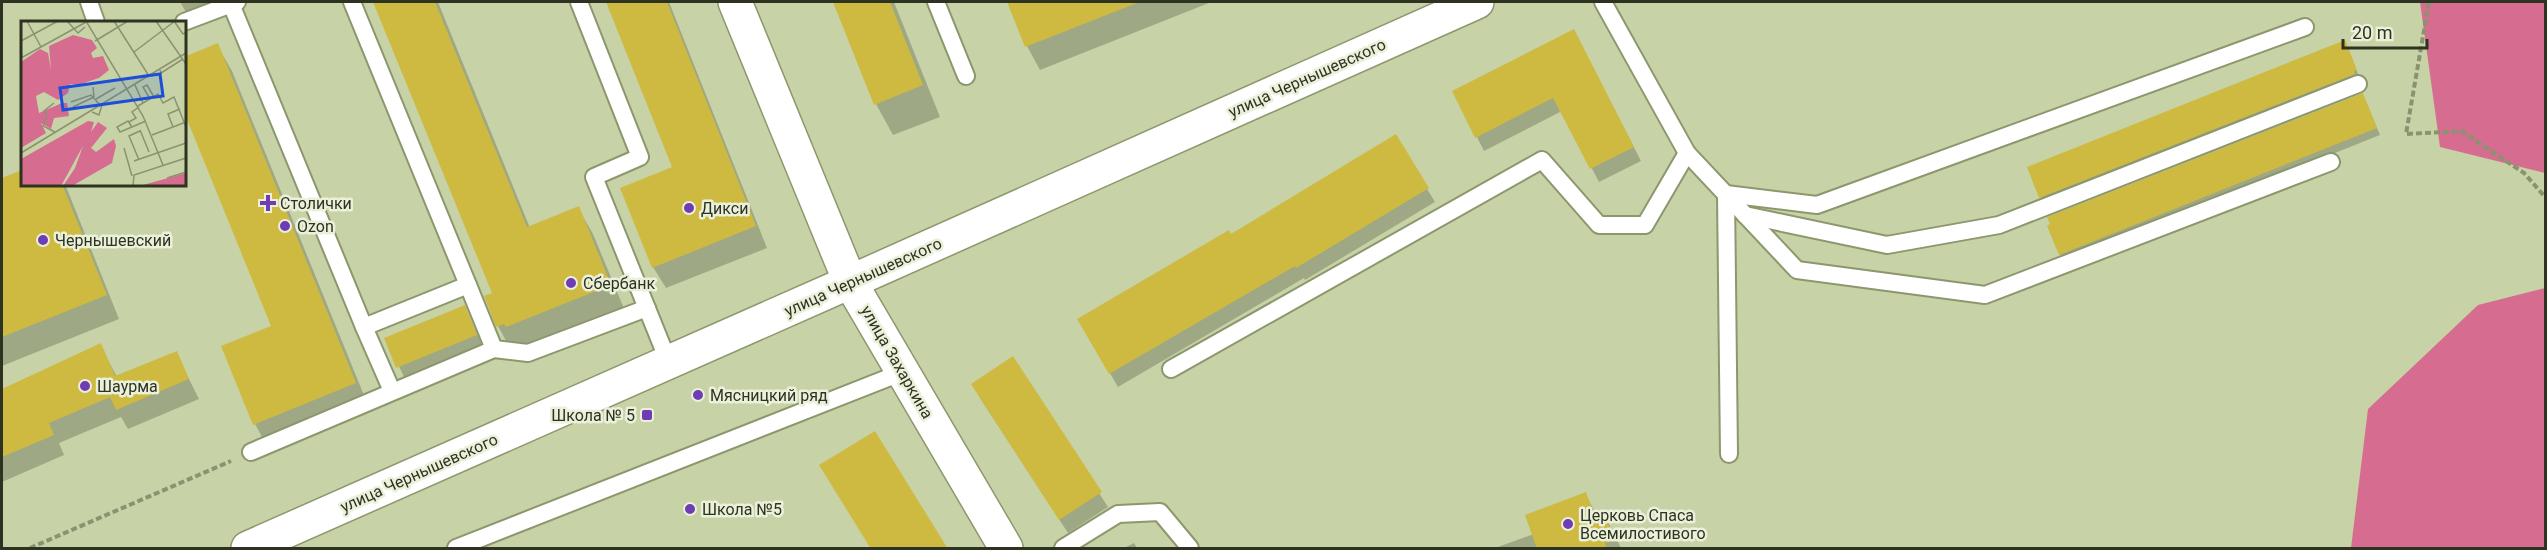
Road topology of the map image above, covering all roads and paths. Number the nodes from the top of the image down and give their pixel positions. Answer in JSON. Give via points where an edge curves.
{"nodes":[{"id":1,"x":89,"y":2,"type":"edge"},
{"id":2,"x":352,"y":2,"type":"edge"},
{"id":3,"x":579,"y":2,"type":"edge"},
{"id":4,"x":735,"y":2,"type":"edge"},
{"id":5,"x":936,"y":2,"type":"edge"},
{"id":6,"x":1477,"y":2,"type":"edge"},
{"id":7,"x":1603,"y":2,"type":"edge"},
{"id":8,"x":2429,"y":2,"type":"edge"},
{"id":9,"x":234,"y":3,"type":"edge"},
{"id":10,"x":96,"y":21,"type":"edge"},
{"id":11,"x":186,"y":21,"type":"edge"},
{"id":12,"x":2305,"y":27,"type":"dead end"},
{"id":13,"x":966,"y":76,"type":"dead end"},
{"id":14,"x":2358,"y":84,"type":"dead end"},
{"id":15,"x":1687,"y":153,"type":"junction"},
{"id":16,"x":2331,"y":162,"type":"dead end"},
{"id":17,"x":1726,"y":194,"type":"junction"},
{"id":18,"x":2546,"y":198,"type":"edge"},
{"id":19,"x":1745,"y":215,"type":"junction"},
{"id":20,"x":850,"y":282,"type":"junction"},
{"id":21,"x":468,"y":285,"type":"junction"},
{"id":22,"x":647,"y":308,"type":"junction"},
{"id":23,"x":364,"y":327,"type":"junction"},
{"id":24,"x":494,"y":349,"type":"junction"},
{"id":25,"x":669,"y":363,"type":"junction"},
{"id":26,"x":1171,"y":369,"type":"dead end"},
{"id":27,"x":903,"y":372,"type":"junction"},
{"id":28,"x":392,"y":391,"type":"junction"},
{"id":29,"x":251,"y":452,"type":"joint"},
{"id":30,"x":1729,"y":454,"type":"dead end"},
{"id":31,"x":30,"y":549,"type":"edge"},
{"id":32,"x":248,"y":549,"type":"edge"},
{"id":33,"x":456,"y":549,"type":"edge"},
{"id":34,"x":1006,"y":549,"type":"edge"},
{"id":35,"x":1063,"y":549,"type":"edge"},
{"id":36,"x":1190,"y":549,"type":"edge"}],
"edges":[{"from":1,"to":10,"type":"lane"},
{"from":2,"to":21,"type":"lane"},
{"from":3,"to":22,"type":"lane","via":[[640,157],[594,177]]},
{"from":4,"to":20,"type":"main road","name":"улица Захаркина"},
{"from":5,"to":13,"type":"lane"},
{"from":6,"to":20,"type":"main road","name":"улица Чернышевского"},
{"from":7,"to":15,"type":"lane"},
{"from":8,"to":18,"type":"path","via":[[2406,134],[2461,131],[2524,173]]},
{"from":9,"to":11,"type":"lane"},
{"from":9,"to":23,"type":"lane"},
{"from":12,"to":17,"type":"lane","via":[[1817,205]]},
{"from":14,"to":19,"type":"lane","via":[[1999,225],[1887,245]]},
{"from":15,"to":17,"type":"lane"},
{"from":15,"to":26,"type":"lane","via":[[1645,225],[1599,225],[1542,160]]},
{"from":16,"to":19,"type":"lane","via":[[1985,295],[1797,270]]},
{"from":17,"to":19,"type":"lane"},
{"from":17,"to":30,"type":"lane"},
{"from":20,"to":25,"type":"main road","name":"улица Чернышевского"},
{"from":20,"to":27,"type":"main road","name":"улица Захаркина"},
{"from":21,"to":23,"type":"lane"},
{"from":21,"to":24,"type":"lane"},
{"from":22,"to":24,"type":"lane","via":[[528,353]]},
{"from":22,"to":25,"type":"lane"},
{"from":23,"to":28,"type":"lane"},
{"from":24,"to":28,"type":"lane"},
{"from":25,"to":32,"type":"main road","name":"улица Чернышевского"},
{"from":27,"to":33,"type":"lane"},
{"from":27,"to":34,"type":"main road","name":"улица Захаркина"},
{"from":28,"to":29,"type":"lane"},
{"from":29,"to":31,"type":"path"},
{"from":35,"to":36,"type":"lane","via":[[1118,514],[1160,513]]}]}
